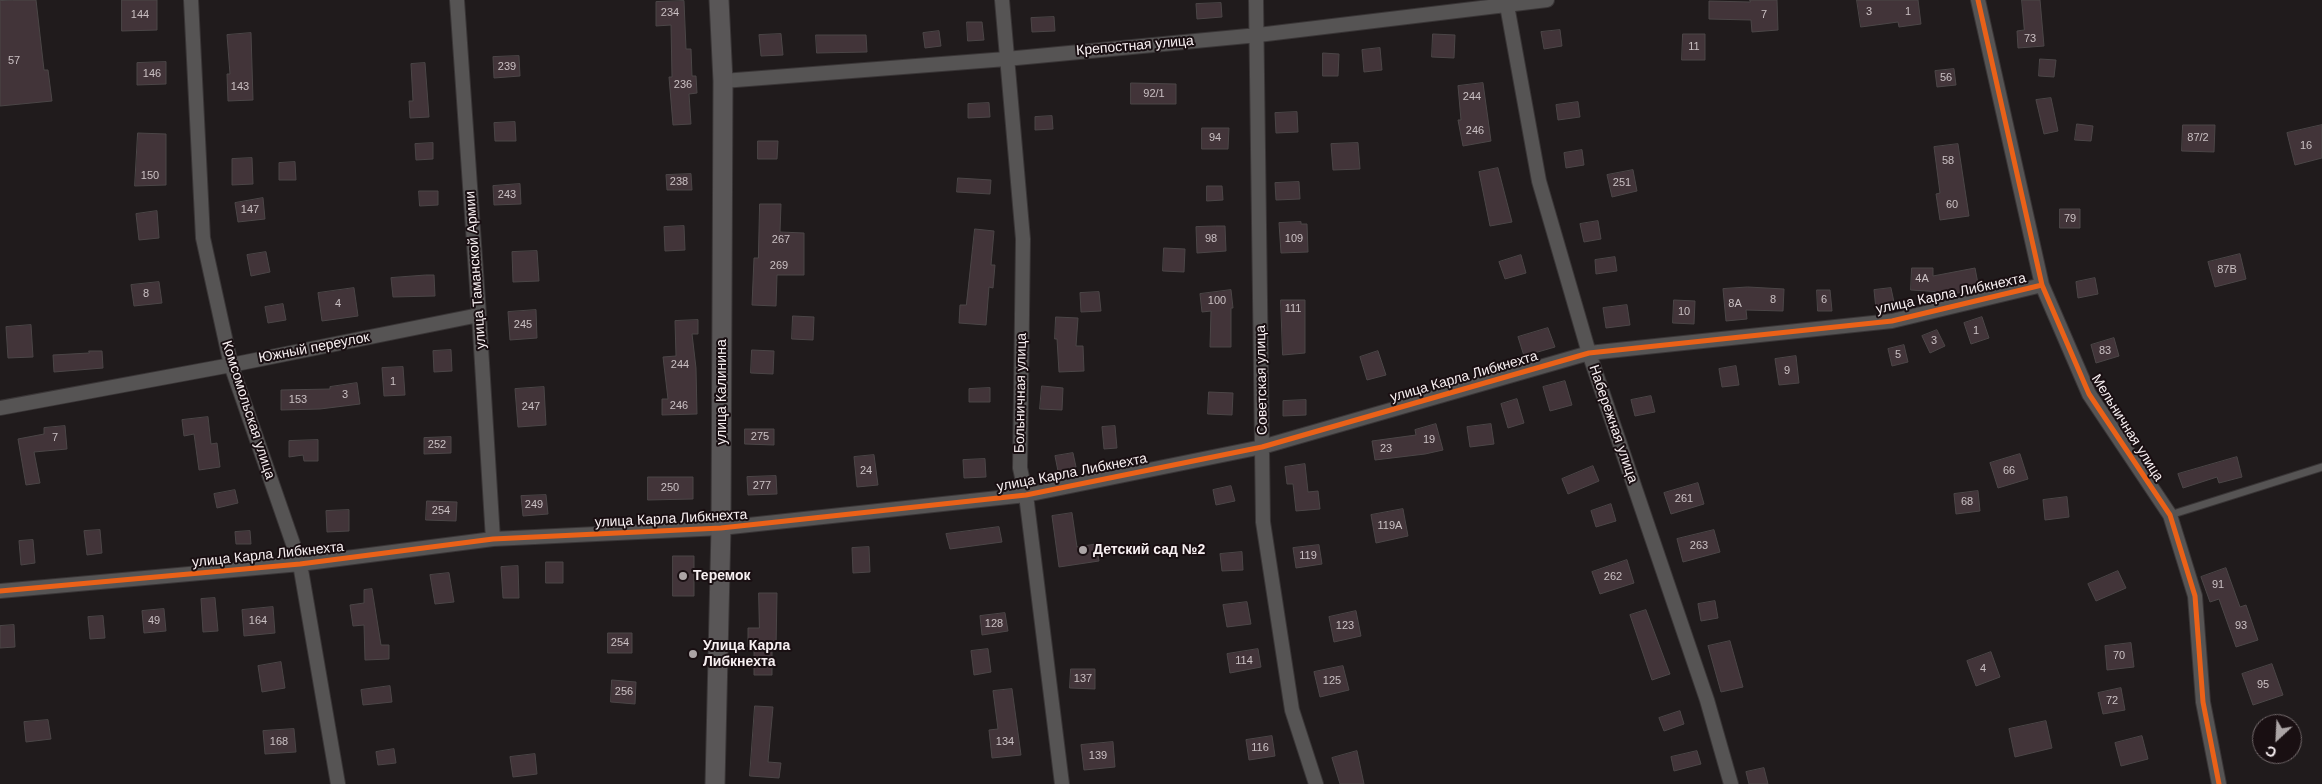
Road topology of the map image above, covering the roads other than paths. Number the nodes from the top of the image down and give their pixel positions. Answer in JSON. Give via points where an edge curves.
{"nodes":[{"id":1,"x":191,"y":0,"type":"edge"},
{"id":2,"x":457,"y":0,"type":"edge"},
{"id":3,"x":719,"y":0,"type":"edge"},
{"id":4,"x":1002,"y":0,"type":"edge"},
{"id":5,"x":1256,"y":0,"type":"edge"},
{"id":6,"x":1547,"y":0,"type":"edge"},
{"id":7,"x":1978,"y":0,"type":"edge"},
{"id":8,"x":1506,"y":2,"type":"edge"},
{"id":9,"x":1258,"y":35,"type":"junction"},
{"id":10,"x":1006,"y":58,"type":"junction"},
{"id":11,"x":723,"y":81,"type":"junction"},
{"id":12,"x":2042,"y":285,"type":"junction"},
{"id":13,"x":480,"y":314,"type":"junction"},
{"id":14,"x":1589,"y":354,"type":"junction"},
{"id":15,"x":231,"y":365,"type":"junction"},
{"id":16,"x":0,"y":408,"type":"edge"},
{"id":17,"x":1262,"y":447,"type":"junction"},
{"id":18,"x":2322,"y":467,"type":"edge"},
{"id":19,"x":1026,"y":496,"type":"junction"},
{"id":20,"x":2170,"y":515,"type":"junction"},
{"id":21,"x":721,"y":528,"type":"junction"},
{"id":22,"x":493,"y":539,"type":"junction"},
{"id":23,"x":300,"y":564,"type":"junction"},
{"id":24,"x":0,"y":591,"type":"edge"},
{"id":25,"x":338,"y":784,"type":"edge"},
{"id":26,"x":715,"y":784,"type":"edge"},
{"id":27,"x":1062,"y":784,"type":"edge"},
{"id":28,"x":1316,"y":784,"type":"edge"},
{"id":29,"x":1732,"y":784,"type":"edge"},
{"id":30,"x":2220,"y":784,"type":"edge"}],
"edges":[{"from":1,"to":15,"type":"street","name":"Комсомольская улица","via":[[204,238]]},
{"from":2,"to":13,"type":"street","name":"улица Таманской Армии"},
{"from":3,"to":11,"type":"street","name":"улица Калинина"},
{"from":4,"to":10,"type":"street","name":"Больничная улица"},
{"from":5,"to":9,"type":"street","name":"Советская улица"},
{"from":6,"to":8,"type":"street","name":"Крепостная улица"},
{"from":7,"to":12,"type":"street","name":"Мельничная улица"},
{"from":8,"to":9,"type":"street","name":"Крепостная улица"},
{"from":8,"to":14,"type":"street","name":"Набережная улица","via":[[1539,181]]},
{"from":9,"to":10,"type":"street","name":"Крепостная улица"},
{"from":9,"to":17,"type":"street","name":"Советская улица"},
{"from":10,"to":11,"type":"street","name":"Крепостная улица"},
{"from":10,"to":19,"type":"street","name":"Больничная улица","via":[[1023,239],[1020,468]]},
{"from":11,"to":21,"type":"street","name":"улица Калинина"},
{"from":12,"to":14,"type":"street","name":"улица Карла Либкнехта","via":[[1892,321]]},
{"from":12,"to":20,"type":"street","name":"Мельничная улица","via":[[2089,394]]},
{"from":13,"to":15,"type":"street","name":"Южный переулок"},
{"from":13,"to":22,"type":"street","name":"улица Таманской Армии"},
{"from":14,"to":17,"type":"street","name":"улица Карла Либкнехта"},
{"from":14,"to":29,"type":"street","name":"Набережная улица","via":[[1707,700]]},
{"from":15,"to":16,"type":"street","name":"Южный переулок"},
{"from":15,"to":23,"type":"street","name":"Комсомольская улица"},
{"from":17,"to":19,"type":"street","name":"улица Карла Либкнехта"},
{"from":17,"to":28,"type":"street","name":"Советская улица","via":[[1263,522],[1292,710]]},
{"from":18,"to":20,"type":"lane"},
{"from":19,"to":21,"type":"street","name":"улица Карла Либкнехта"},
{"from":19,"to":27,"type":"street","name":"Больничная улица"},
{"from":20,"to":30,"type":"street","name":"Мельничная улица","via":[[2195,596],[2203,702]]},
{"from":21,"to":22,"type":"street","name":"улица Карла Либкнехта"},
{"from":21,"to":26,"type":"street","name":"улица Калинина"},
{"from":22,"to":23,"type":"street","name":"улица Карла Либкнехта"},
{"from":23,"to":24,"type":"street","name":"улица Карла Либкнехта"},
{"from":23,"to":25,"type":"street","name":"Комсомольская улица"}]}
